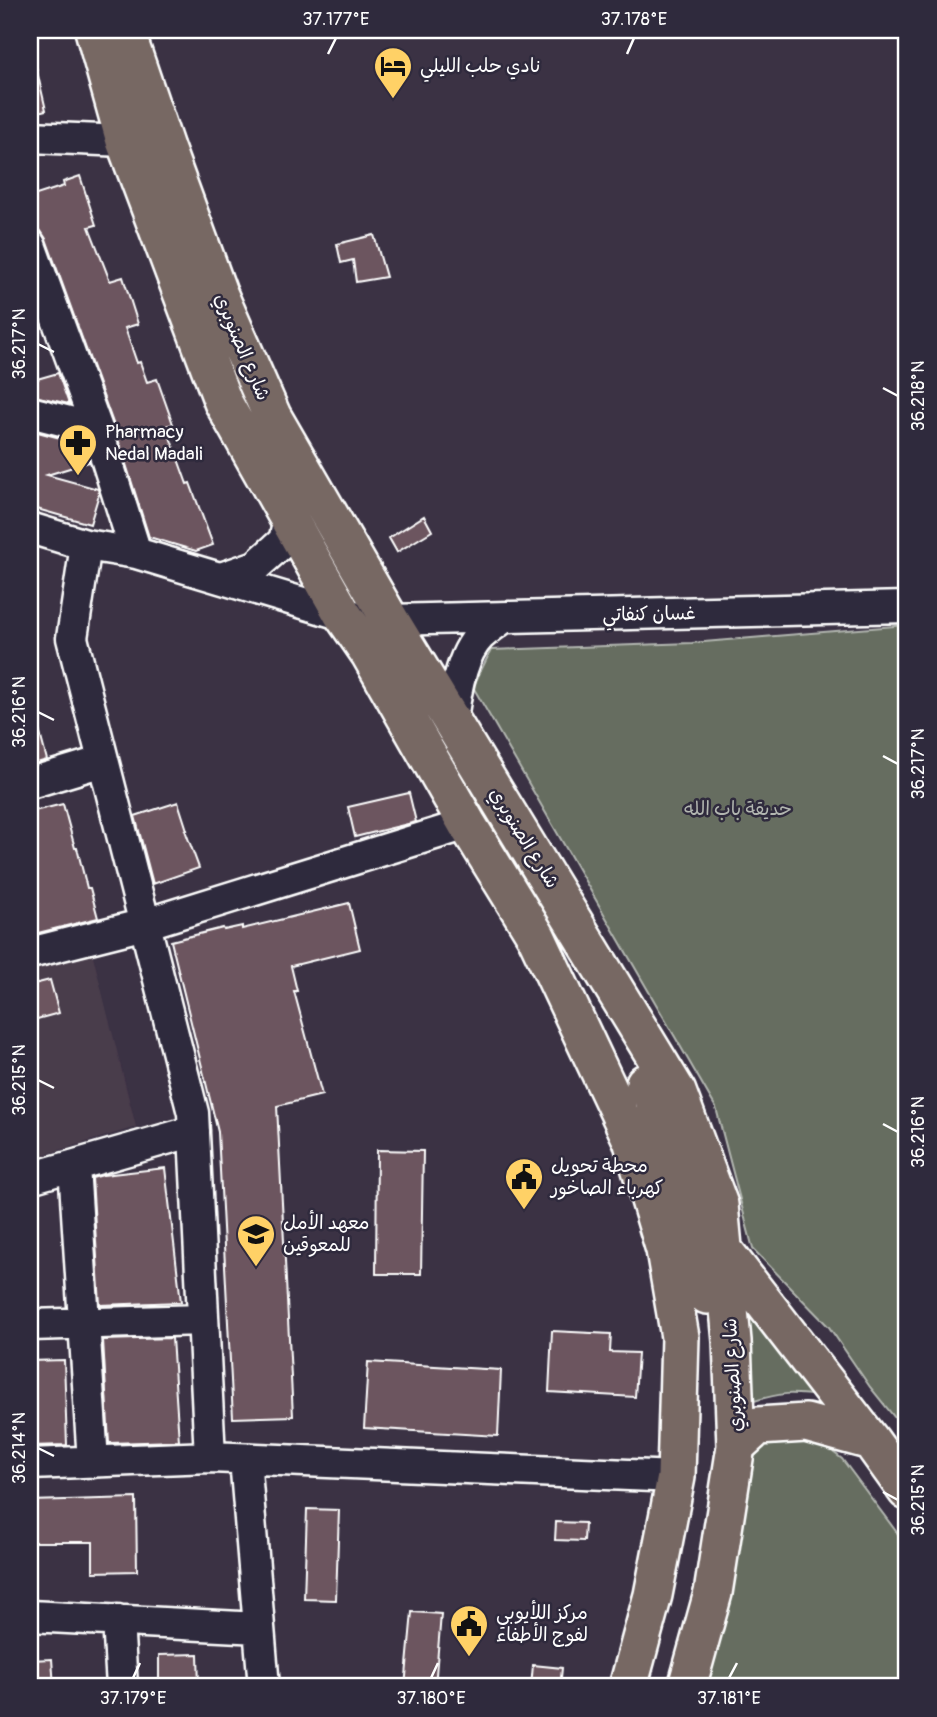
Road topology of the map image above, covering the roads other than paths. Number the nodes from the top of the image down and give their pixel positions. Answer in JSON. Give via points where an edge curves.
{"nodes":[{"id":1,"x":94,"y":30,"type":"edge"},
{"id":2,"x":125,"y":30,"type":"edge"},
{"id":3,"x":30,"y":137,"type":"edge"},
{"id":4,"x":125,"y":141,"type":"junction"},
{"id":5,"x":30,"y":245,"type":"edge"},
{"id":6,"x":30,"y":412,"type":"edge"},
{"id":7,"x":97,"y":429,"type":"junction"},
{"id":8,"x":289,"y":520,"type":"junction"},
{"id":9,"x":30,"y":528,"type":"edge"},
{"id":10,"x":86,"y":545,"type":"junction"},
{"id":11,"x":136,"y":553,"type":"junction"},
{"id":12,"x":221,"y":578,"type":"junction"},
{"id":13,"x":907,"y":607,"type":"edge"},
{"id":14,"x":342,"y":615,"type":"junction"},
{"id":15,"x":503,"y":618,"type":"junction"},
{"id":16,"x":390,"y":620,"type":"junction"},
{"id":17,"x":452,"y":722,"type":"junction"},
{"id":18,"x":103,"y":761,"type":"junction"},
{"id":19,"x":30,"y":783,"type":"edge"},
{"id":20,"x":467,"y":824,"type":"junction"},
{"id":21,"x":572,"y":917,"type":"junction"},
{"id":22,"x":145,"y":924,"type":"junction"},
{"id":23,"x":536,"y":936,"type":"junction"},
{"id":24,"x":30,"y":953,"type":"edge"},
{"id":25,"x":194,"y":1131,"type":"junction"},
{"id":26,"x":74,"y":1166,"type":"junction"},
{"id":27,"x":30,"y":1178,"type":"edge"},
{"id":28,"x":725,"y":1252,"type":"junction"},
{"id":29,"x":203,"y":1320,"type":"junction"},
{"id":30,"x":83,"y":1324,"type":"junction"},
{"id":31,"x":30,"y":1325,"type":"edge"},
{"id":32,"x":871,"y":1441,"type":"junction"},
{"id":33,"x":736,"y":1446,"type":"junction"},
{"id":34,"x":210,"y":1457,"type":"junction"},
{"id":35,"x":245,"y":1459,"type":"junction"},
{"id":36,"x":93,"y":1462,"type":"junction"},
{"id":37,"x":30,"y":1464,"type":"edge"},
{"id":38,"x":676,"y":1477,"type":"junction"},
{"id":39,"x":907,"y":1491,"type":"edge"},
{"id":40,"x":30,"y":1616,"type":"edge"},
{"id":41,"x":118,"y":1620,"type":"junction"},
{"id":42,"x":259,"y":1628,"type":"junction"},
{"id":43,"x":122,"y":1687,"type":"edge"},
{"id":44,"x":264,"y":1687,"type":"edge"},
{"id":45,"x":628,"y":1687,"type":"edge"},
{"id":46,"x":649,"y":1687,"type":"edge"},
{"id":47,"x":667,"y":1687,"type":"edge"},
{"id":48,"x":687,"y":1687,"type":"edge"}],
"edges":[{"from":1,"to":4,"type":"main road","name":"شارع الصنوبري"},
{"from":2,"to":16,"type":"main road","name":"شارع الصنوبري","via":[[218,293],[272,416]]},
{"from":3,"to":4,"type":"street"},
{"from":4,"to":8,"type":"main road","name":"شارع الصنوبري","via":[[223,402]]},
{"from":5,"to":7,"type":"street"},
{"from":6,"to":7,"type":"street"},
{"from":7,"to":11,"type":"street"},
{"from":8,"to":12,"type":"street","via":[[284,541],[256,566]]},
{"from":8,"to":14,"type":"main road","name":"شارع الصنوبري"},
{"from":9,"to":10,"type":"street","name":"غسان كنفاتي"},
{"from":10,"to":11,"type":"street","name":"غسان كنفاتي"},
{"from":10,"to":18,"type":"street","via":[[72,638]]},
{"from":11,"to":12,"type":"street","name":"غسان كنفاتي"},
{"from":12,"to":14,"type":"street","name":"غسان كنفاتي"},
{"from":13,"to":15,"type":"street","name":"غسان كنفاتي"},
{"from":14,"to":16,"type":"street","name":"غسان كنفاتي"},
{"from":14,"to":20,"type":"main road","name":"شارع الصنوبري","via":[[370,654]]},
{"from":15,"to":16,"type":"street","name":"غسان كنفاتي"},
{"from":15,"to":17,"type":"street","via":[[478,638],[466,659]]},
{"from":16,"to":17,"type":"main road","name":"شارع الصنوبري"},
{"from":17,"to":21,"type":"main road","name":"شارع الصنوبري"},
{"from":18,"to":19,"type":"street"},
{"from":18,"to":22,"type":"street"},
{"from":20,"to":22,"type":"street"},
{"from":20,"to":23,"type":"main road","name":"شارع الصنوبري"},
{"from":21,"to":28,"type":"main road","name":"شارع الصنوبري","via":[[677,1092],[719,1205]]},
{"from":21,"to":47,"type":"main road","via":[[578,954],[654,1099],[696,1233],[709,1307],[715,1443],[700,1549]]},
{"from":22,"to":24,"type":"street"},
{"from":22,"to":25,"type":"street"},
{"from":23,"to":38,"type":"main road","name":"شارع الصنوبري","via":[[632,1140],[665,1251],[680,1337]]},
{"from":23,"to":46,"type":"main road","via":[[592,1008],[661,1156],[681,1236],[691,1312],[698,1444],[684,1548]]},
{"from":25,"to":26,"type":"street"},
{"from":25,"to":29,"type":"street"},
{"from":26,"to":27,"type":"street"},
{"from":26,"to":30,"type":"street"},
{"from":28,"to":32,"type":"main road"},
{"from":28,"to":33,"type":"main road","name":"شارع الصنوبري"},
{"from":29,"to":30,"type":"street"},
{"from":29,"to":34,"type":"street"},
{"from":30,"to":31,"type":"street"},
{"from":30,"to":36,"type":"street"},
{"from":32,"to":33,"type":"main road","via":[[806,1423],[758,1426]]},
{"from":32,"to":39,"type":"main road"},
{"from":33,"to":48,"type":"main road","name":"شارع الصنوبري","via":[[713,1593]]},
{"from":34,"to":35,"type":"street"},
{"from":34,"to":36,"type":"street"},
{"from":35,"to":38,"type":"street"},
{"from":35,"to":42,"type":"street"},
{"from":36,"to":37,"type":"street"},
{"from":38,"to":45,"type":"main road","name":"شارع الصنوبري","via":[[653,1595]]},
{"from":40,"to":41,"type":"street"},
{"from":41,"to":42,"type":"street"},
{"from":41,"to":43,"type":"street"},
{"from":42,"to":44,"type":"street"}]}
